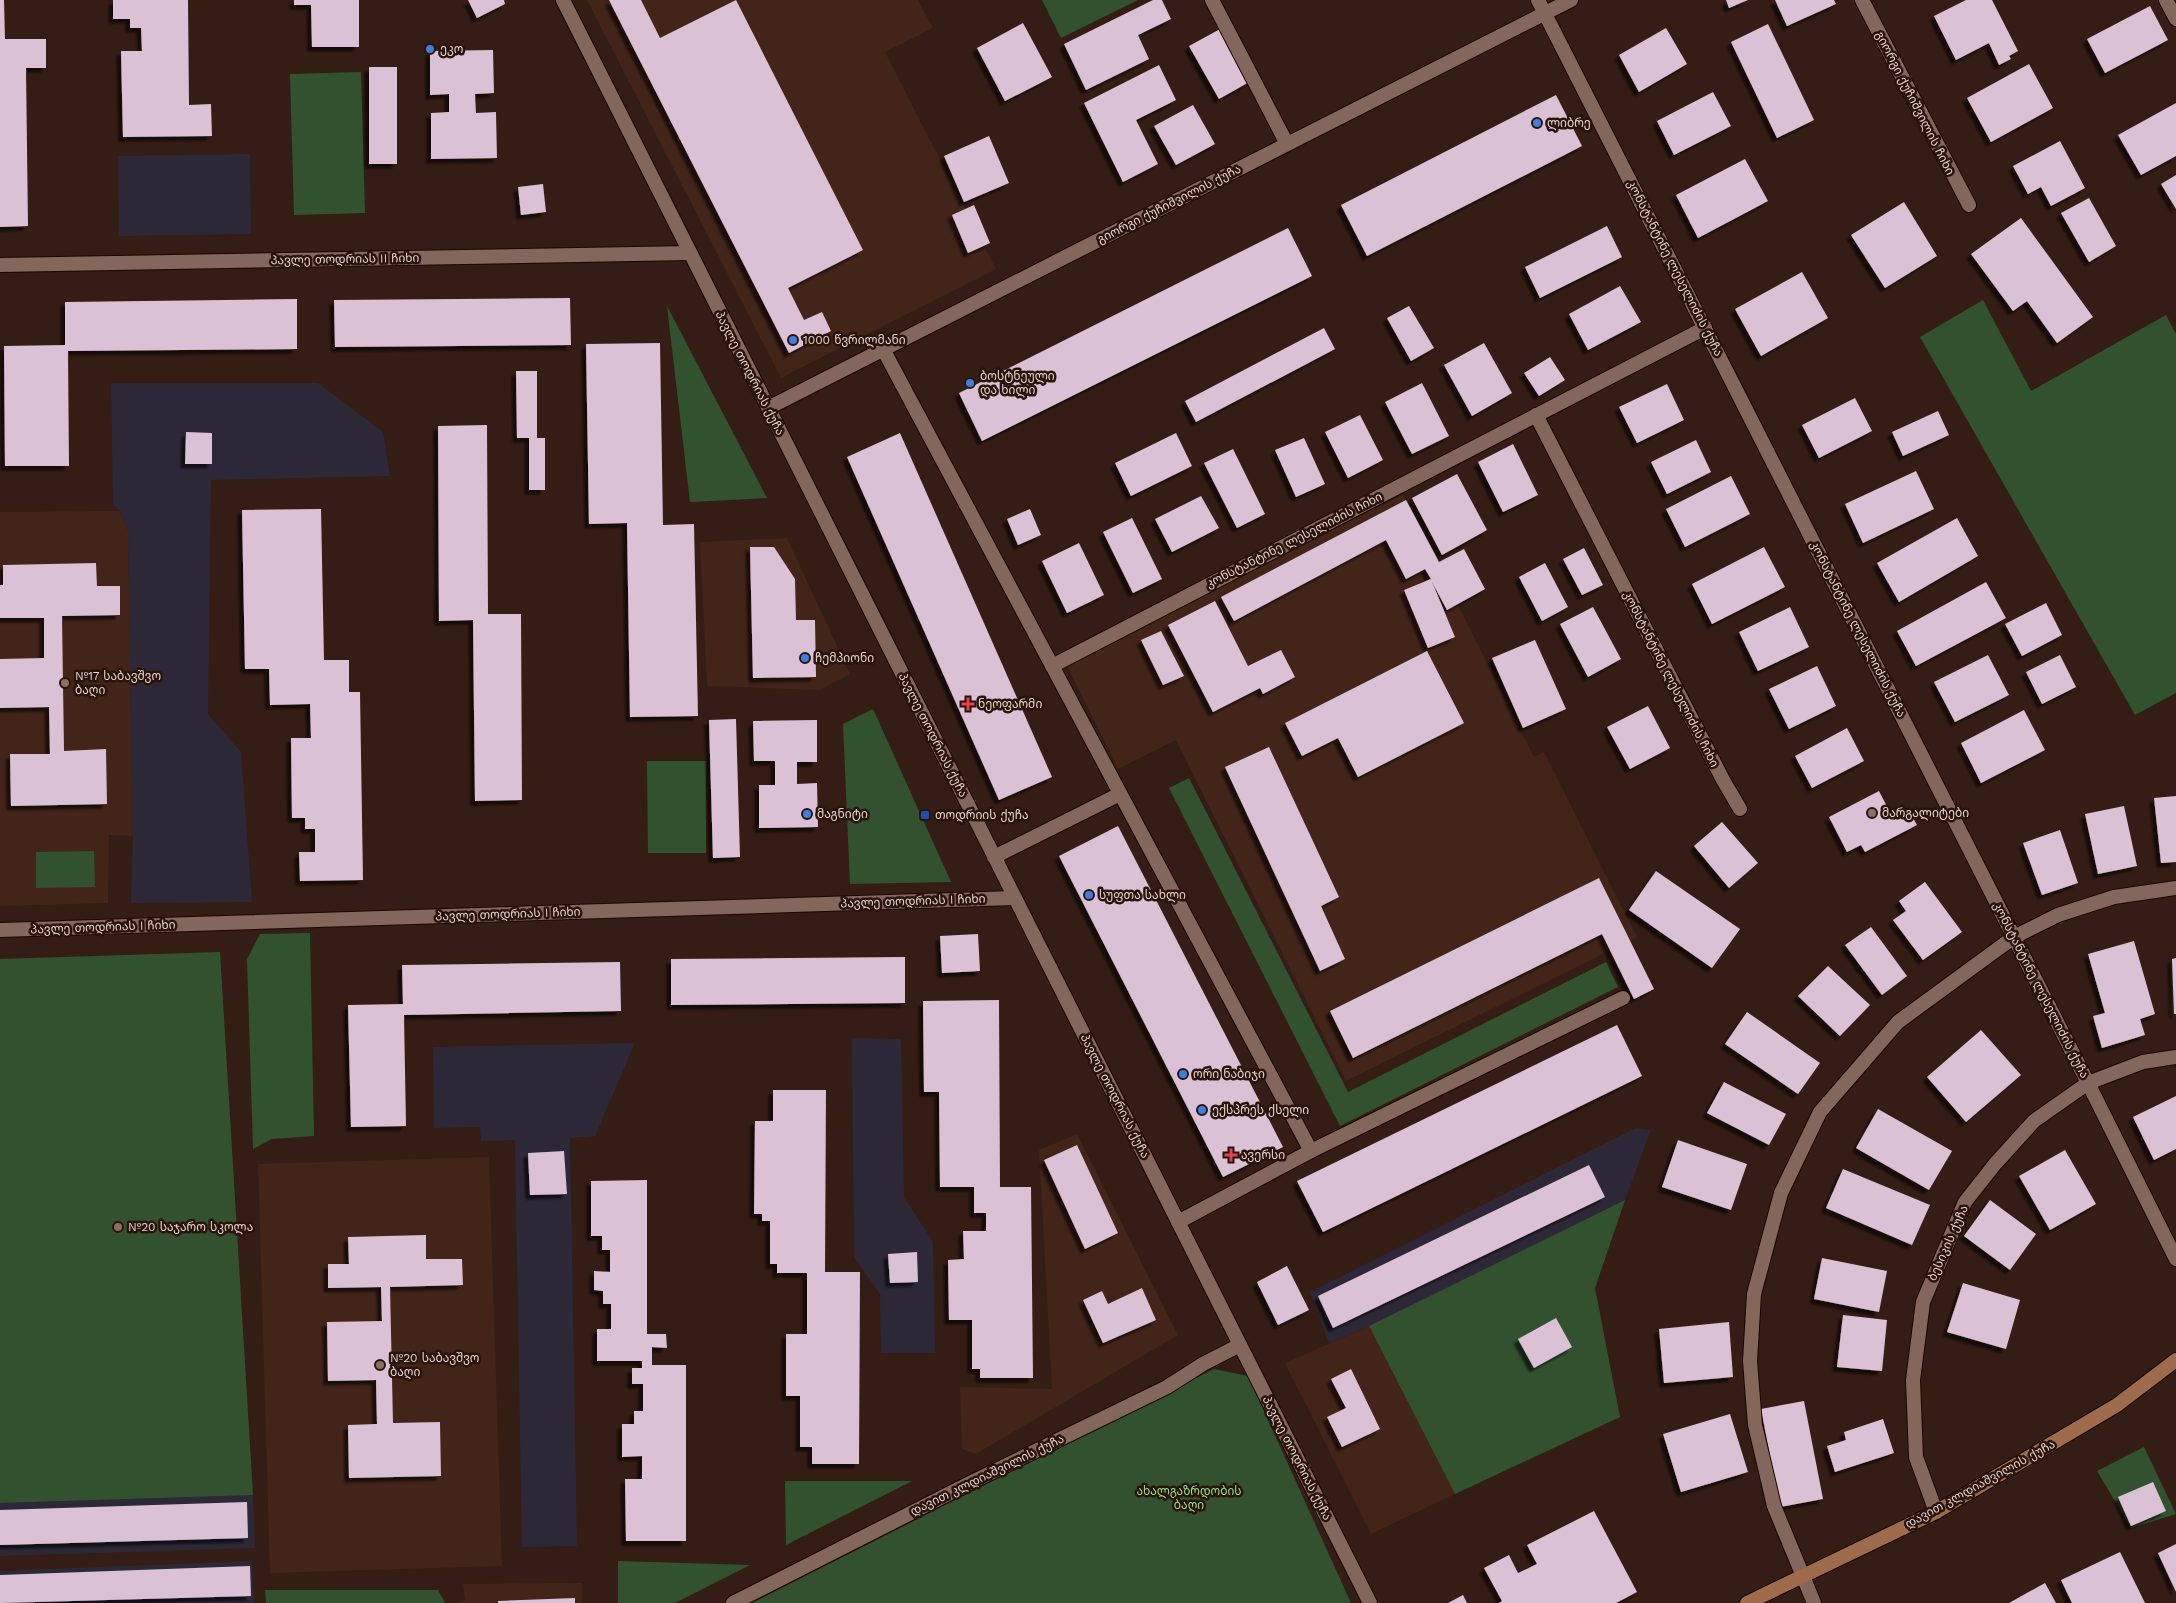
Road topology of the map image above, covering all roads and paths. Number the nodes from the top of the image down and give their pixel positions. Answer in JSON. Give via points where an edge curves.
{"nodes":[{"id":1,"x":563,"y":0,"type":"edge"},
{"id":2,"x":1212,"y":0,"type":"edge"},
{"id":3,"x":1538,"y":0,"type":"edge"},
{"id":4,"x":1571,"y":0,"type":"edge"},
{"id":5,"x":1862,"y":0,"type":"edge"},
{"id":6,"x":2166,"y":0,"type":"edge"},
{"id":7,"x":1545,"y":13,"type":"junction"},
{"id":8,"x":2176,"y":19,"type":"edge"},
{"id":9,"x":1287,"y":144,"type":"junction"},
{"id":10,"x":1969,"y":205,"type":"dead end"},
{"id":11,"x":690,"y":253,"type":"junction"},
{"id":12,"x":0,"y":265,"type":"edge"},
{"id":13,"x":1705,"y":328,"type":"junction"},
{"id":14,"x":883,"y":349,"type":"junction"},
{"id":15,"x":768,"y":408,"type":"junction"},
{"id":16,"x":1536,"y":414,"type":"junction"},
{"id":17,"x":1052,"y":666,"type":"junction"},
{"id":18,"x":1120,"y":794,"type":"junction"},
{"id":19,"x":1740,"y":809,"type":"dead end"},
{"id":20,"x":994,"y":857,"type":"junction"},
{"id":21,"x":2176,"y":888,"type":"edge"},
{"id":22,"x":1016,"y":898,"type":"junction"},
{"id":23,"x":0,"y":930,"type":"edge"},
{"id":24,"x":2014,"y":937,"type":"junction"},
{"id":25,"x":1623,"y":998,"type":"dead end"},
{"id":26,"x":2176,"y":1058,"type":"edge"},
{"id":27,"x":2088,"y":1083,"type":"junction"},
{"id":28,"x":1311,"y":1151,"type":"junction"},
{"id":29,"x":1178,"y":1222,"type":"junction"},
{"id":30,"x":2176,"y":1259,"type":"edge"},
{"id":31,"x":1240,"y":1345,"type":"junction"},
{"id":32,"x":2176,"y":1360,"type":"edge"},
{"id":33,"x":1936,"y":1512,"type":"junction"},
{"id":34,"x":1802,"y":1577,"type":"junction"},
{"id":35,"x":733,"y":1603,"type":"edge"},
{"id":36,"x":1370,"y":1603,"type":"edge"},
{"id":37,"x":1747,"y":1603,"type":"edge"},
{"id":38,"x":1814,"y":1603,"type":"edge"}],
"edges":[{"from":1,"to":11,"type":"street","name":"პავლე თოდრიას ქუჩა"},
{"from":2,"to":9,"type":"street"},
{"from":3,"to":7,"type":"street","name":"კონსტანტინე ლესელიძის ქუჩა"},
{"from":4,"to":7,"type":"street","name":"გიორგი ქუჩიშვილის ქუჩა"},
{"from":5,"to":10,"type":"street","name":"გიორგი ქუჩიშვილის ჩიხი"},
{"from":6,"to":8,"type":"street"},
{"from":7,"to":9,"type":"street","name":"გიორგი ქუჩიშვილის ქუჩა"},
{"from":7,"to":13,"type":"street","name":"კონსტანტინე ლესელიძის ქუჩა"},
{"from":9,"to":14,"type":"street","name":"გიორგი ქუჩიშვილის ქუჩა"},
{"from":11,"to":12,"type":"street","name":"პავლე თოდრიას II ჩიხი"},
{"from":11,"to":15,"type":"street","name":"პავლე თოდრიას ქუჩა"},
{"from":13,"to":16,"type":"street","name":"კონსტანტინე ლესელიძის ჩიხი"},
{"from":13,"to":24,"type":"street","name":"კონსტანტინე ლესელიძის ქუჩა"},
{"from":14,"to":15,"type":"street","name":"გიორგი ქუჩიშვილის ქუჩა"},
{"from":14,"to":17,"type":"street"},
{"from":15,"to":20,"type":"street","name":"პავლე თოდრიას ქუჩა"},
{"from":16,"to":17,"type":"street","name":"კონსტანტინე ლესელიძის ჩიხი"},
{"from":16,"to":19,"type":"street","name":"კონსტანტინე ლესელიძის ჩიხი"},
{"from":17,"to":18,"type":"street"},
{"from":18,"to":20,"type":"street"},
{"from":18,"to":28,"type":"street"},
{"from":20,"to":22,"type":"street","name":"პავლე თოდრიას ქუჩა"},
{"from":21,"to":24,"type":"street","via":[[2114,897],[2058,915]]},
{"from":22,"to":23,"type":"street","name":"პავლე თოდრიას I ჩიხი"},
{"from":22,"to":29,"type":"street","name":"პავლე თოდრიას ქუჩა"},
{"from":24,"to":27,"type":"street","name":"კონსტანტინე ლესელიძის ქუჩა"},
{"from":24,"to":34,"type":"street","via":[[1898,1022],[1820,1112],[1781,1193],[1754,1294],[1750,1361],[1755,1425],[1774,1506]]},
{"from":25,"to":28,"type":"street"},
{"from":26,"to":27,"type":"street","name":"ბესიკის ქუჩა","via":[[2143,1062]]},
{"from":27,"to":30,"type":"street","name":"კონსტანტინე ლესელიძის ქუჩა"},
{"from":27,"to":33,"type":"street","name":"ბესიკის ქუჩა","via":[[2034,1121],[1965,1202],[1923,1302],[1913,1380],[1916,1457]]},
{"from":28,"to":29,"type":"street"},
{"from":29,"to":31,"type":"street","name":"პავლე თოდრიას ქუჩა"},
{"from":31,"to":35,"type":"street","name":"დავით კლდიაშვილის ქუჩა","via":[[1167,1387],[970,1482]]},
{"from":31,"to":36,"type":"street","name":"პავლე თოდრიას ქუჩა"},
{"from":32,"to":33,"type":"main road","name":"დავით კლდიაშვილის ქუჩა","via":[[2118,1405]]},
{"from":33,"to":34,"type":"main road","name":"დავით კლდიაშვილის ქუჩა"},
{"from":34,"to":37,"type":"main road","name":"დავით კლდიაშვილის ქუჩა"},
{"from":34,"to":38,"type":"street"}]}
